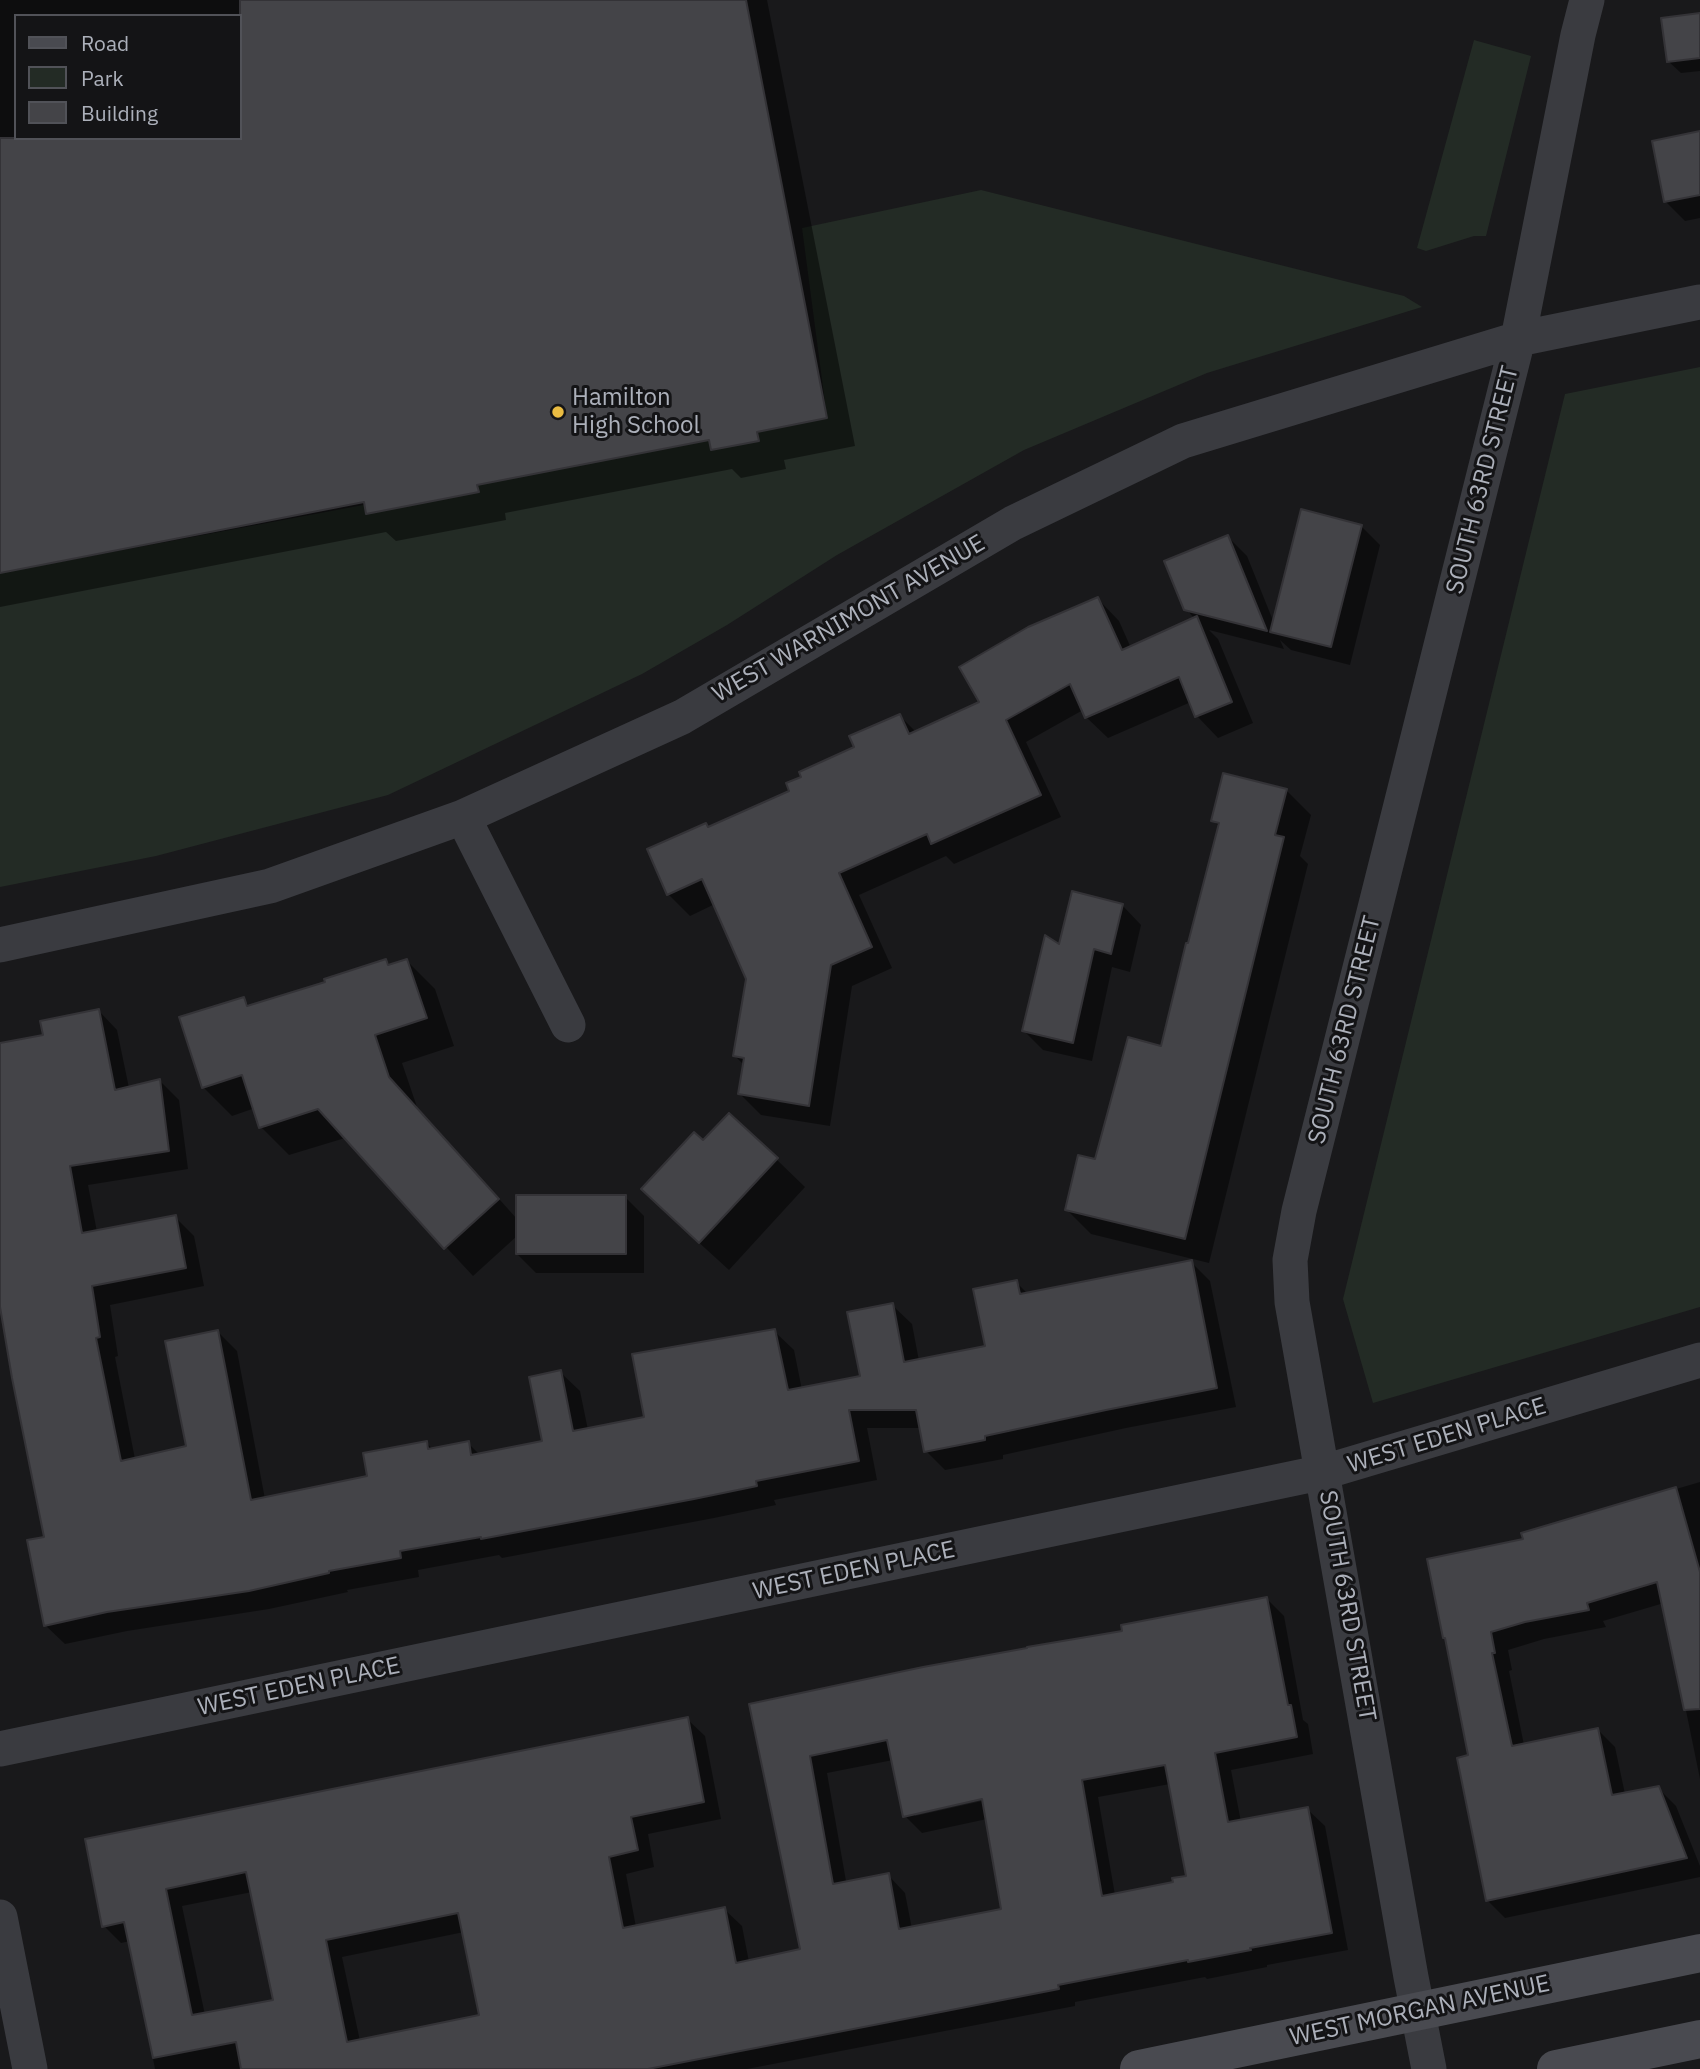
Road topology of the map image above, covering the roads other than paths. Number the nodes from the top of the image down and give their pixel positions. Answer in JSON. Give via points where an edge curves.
{"nodes":[{"id":1,"x":1587,"y":0,"type":"edge"},
{"id":2,"x":1700,"y":302,"type":"edge"},
{"id":3,"x":1518,"y":339,"type":"junction"},
{"id":4,"x":463,"y":817,"type":"junction"},
{"id":5,"x":0,"y":945,"type":"edge"},
{"id":6,"x":568,"y":1025,"type":"dead end"},
{"id":7,"x":1700,"y":1360,"type":"edge"},
{"id":8,"x":1324,"y":1472,"type":"junction"},
{"id":9,"x":0,"y":1749,"type":"edge"},
{"id":10,"x":0,"y":1917,"type":"edge"},
{"id":11,"x":1700,"y":1953,"type":"edge"},
{"id":12,"x":1418,"y":2011,"type":"junction"},
{"id":13,"x":1700,"y":2039,"type":"edge"},
{"id":14,"x":30,"y":2069,"type":"edge"},
{"id":15,"x":1139,"y":2069,"type":"edge"},
{"id":16,"x":1429,"y":2069,"type":"edge"},
{"id":17,"x":1556,"y":2069,"type":"edge"}],
"edges":[{"from":1,"to":3,"type":"street","name":"SOUTH 63RD STREET"},
{"from":2,"to":3,"type":"street","name":"WEST WARNIMONT AVENUE"},
{"from":3,"to":4,"type":"street","name":"WEST WARNIMONT AVENUE","via":[[1183,441],[1013,523],[681,717]]},
{"from":3,"to":8,"type":"street","name":"SOUTH 63RD STREET","via":[[1290,1260],[1292,1302]]},
{"from":4,"to":5,"type":"street","name":"WEST WARNIMONT AVENUE","via":[[270,886]]},
{"from":4,"to":6,"type":"street"},
{"from":7,"to":8,"type":"street","name":"WEST EDEN PLACE"},
{"from":8,"to":9,"type":"street","name":"WEST EDEN PLACE"},
{"from":8,"to":12,"type":"street","name":"SOUTH 63RD STREET"},
{"from":10,"to":14,"type":"street"},
{"from":11,"to":12,"type":"street","name":"WEST MORGAN AVENUE"},
{"from":12,"to":15,"type":"street","name":"WEST MORGAN AVENUE"},
{"from":12,"to":16,"type":"street","name":"SOUTH 63RD STREET"},
{"from":13,"to":17,"type":"street"}]}
